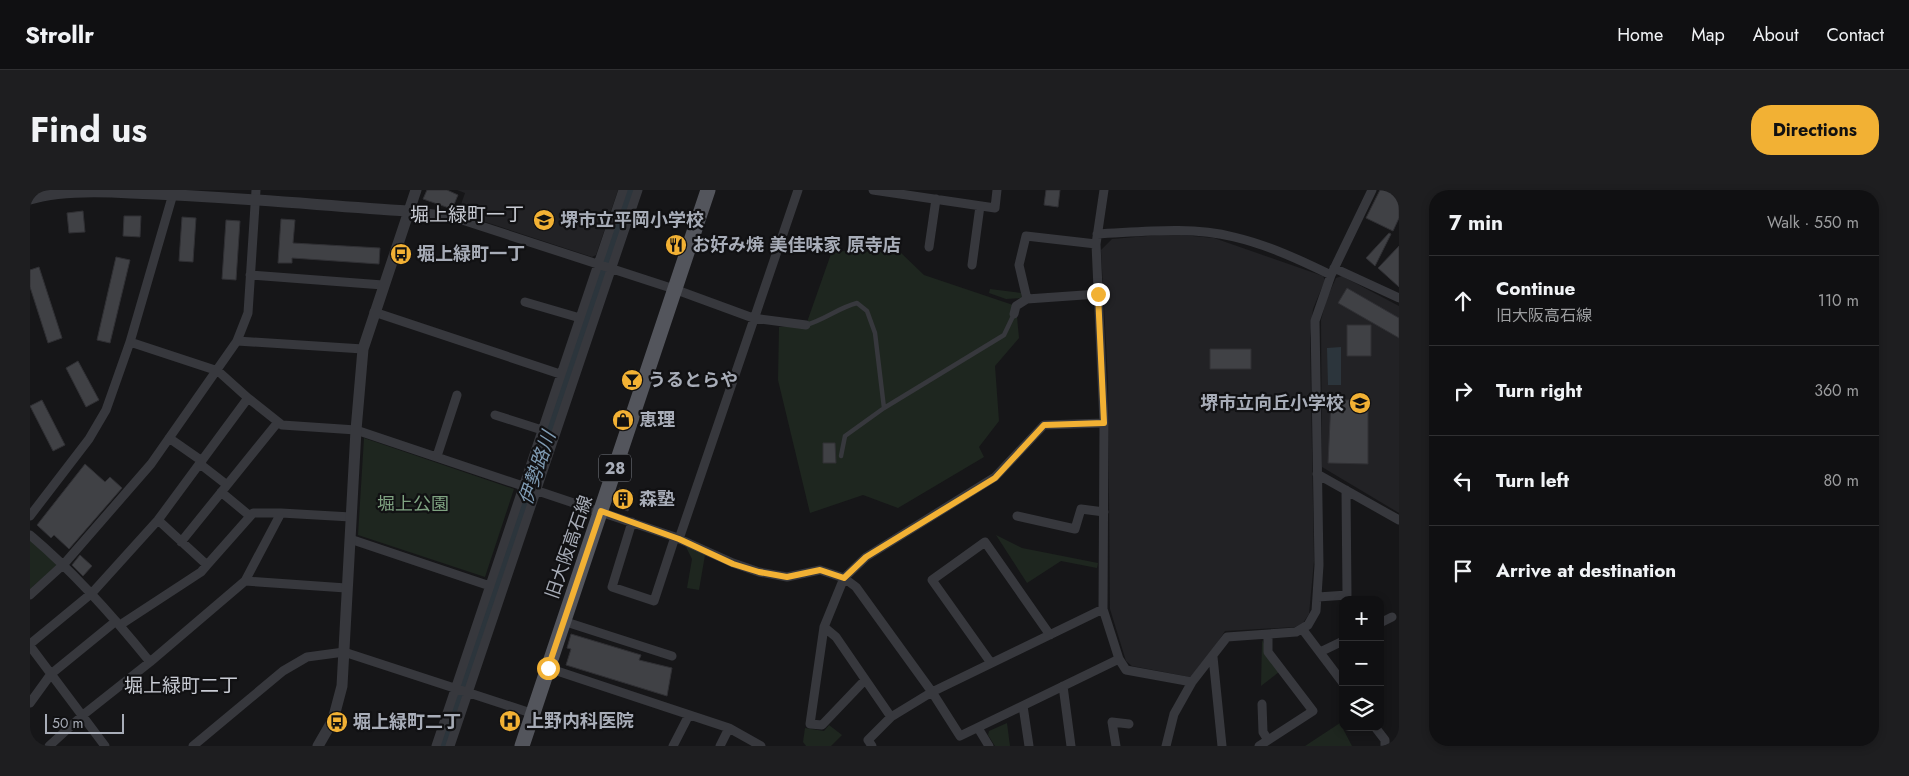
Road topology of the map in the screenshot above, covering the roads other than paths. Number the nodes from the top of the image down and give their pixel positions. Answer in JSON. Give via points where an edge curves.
{"nodes":[{"id":1,"x":416,"y":190,"type":"edge"},
{"id":2,"x":623,"y":190,"type":"edge"},
{"id":3,"x":638,"y":190,"type":"edge"},
{"id":4,"x":708,"y":190,"type":"edge"},
{"id":5,"x":798,"y":190,"type":"edge"},
{"id":6,"x":874,"y":190,"type":"edge"},
{"id":7,"x":998,"y":190,"type":"edge"},
{"id":8,"x":1104,"y":190,"type":"edge"},
{"id":9,"x":1372,"y":190,"type":"edge"},
{"id":10,"x":173,"y":194,"type":"junction"},
{"id":11,"x":33,"y":195,"type":"edge"},
{"id":12,"x":256,"y":195,"type":"edge"},
{"id":13,"x":936,"y":199,"type":"junction"},
{"id":14,"x":980,"y":206,"type":"junction"},
{"id":15,"x":408,"y":211,"type":"junction"},
{"id":16,"x":1097,"y":234,"type":"junction"},
{"id":17,"x":1096,"y":244,"type":"junction"},
{"id":18,"x":929,"y":248,"type":"dead end"},
{"id":19,"x":972,"y":265,"type":"dead end"},
{"id":20,"x":605,"y":267,"type":"junction"},
{"id":21,"x":1332,"y":271,"type":"junction"},
{"id":22,"x":250,"y":275,"type":"junction"},
{"id":23,"x":383,"y":285,"type":"junction"},
{"id":24,"x":674,"y":289,"type":"junction"},
{"id":25,"x":1098,"y":294,"type":"junction"},
{"id":26,"x":1027,"y":298,"type":"junction"},
{"id":27,"x":1399,"y":298,"type":"edge"},
{"id":28,"x":525,"y":302,"type":"dead end"},
{"id":29,"x":374,"y":312,"type":"junction"},
{"id":30,"x":1014,"y":314,"type":"joint"},
{"id":31,"x":580,"y":318,"type":"junction"},
{"id":32,"x":753,"y":318,"type":"junction"},
{"id":33,"x":806,"y":325,"type":"joint"},
{"id":34,"x":237,"y":341,"type":"junction"},
{"id":35,"x":130,"y":342,"type":"junction"},
{"id":36,"x":363,"y":349,"type":"junction"},
{"id":37,"x":218,"y":370,"type":"junction"},
{"id":38,"x":560,"y":374,"type":"junction"},
{"id":39,"x":457,"y":395,"type":"dead end"},
{"id":40,"x":248,"y":398,"type":"junction"},
{"id":41,"x":884,"y":408,"type":"junction"},
{"id":42,"x":495,"y":415,"type":"dead end"},
{"id":43,"x":278,"y":422,"type":"junction"},
{"id":44,"x":1104,"y":423,"type":"junction"},
{"id":45,"x":356,"y":430,"type":"junction"},
{"id":46,"x":542,"y":430,"type":"junction"},
{"id":47,"x":169,"y":438,"type":"junction"},
{"id":48,"x":437,"y":456,"type":"junction"},
{"id":49,"x":841,"y":456,"type":"dead end"},
{"id":50,"x":201,"y":463,"type":"junction"},
{"id":51,"x":1316,"y":474,"type":"junction"},
{"id":52,"x":524,"y":485,"type":"junction"},
{"id":53,"x":224,"y":489,"type":"junction"},
{"id":54,"x":536,"y":489,"type":"junction"},
{"id":55,"x":1346,"y":490,"type":"junction"},
{"id":56,"x":601,"y":511,"type":"junction"},
{"id":57,"x":1104,"y":512,"type":"junction"},
{"id":58,"x":281,"y":513,"type":"junction"},
{"id":59,"x":30,"y":516,"type":"edge"},
{"id":60,"x":250,"y":516,"type":"junction"},
{"id":61,"x":1017,"y":516,"type":"dead end"},
{"id":62,"x":351,"y":517,"type":"junction"},
{"id":63,"x":158,"y":520,"type":"junction"},
{"id":64,"x":1399,"y":520,"type":"edge"},
{"id":65,"x":632,"y":522,"type":"junction"},
{"id":66,"x":30,"y":535,"type":"edge"},
{"id":67,"x":677,"y":538,"type":"junction"},
{"id":68,"x":350,"y":539,"type":"junction"},
{"id":69,"x":181,"y":542,"type":"junction"},
{"id":70,"x":64,"y":564,"type":"junction"},
{"id":71,"x":208,"y":565,"type":"junction"},
{"id":72,"x":844,"y":578,"type":"junction"},
{"id":73,"x":245,"y":582,"type":"junction"},
{"id":74,"x":490,"y":586,"type":"junction"},
{"id":75,"x":346,"y":588,"type":"junction"},
{"id":76,"x":92,"y":593,"type":"junction"},
{"id":77,"x":30,"y":595,"type":"edge"},
{"id":78,"x":1318,"y":597,"type":"junction"},
{"id":79,"x":1103,"y":609,"type":"junction"},
{"id":80,"x":1392,"y":617,"type":"dead end"},
{"id":81,"x":1384,"y":621,"type":"edge"},
{"id":82,"x":563,"y":622,"type":"junction"},
{"id":83,"x":118,"y":623,"type":"junction"},
{"id":84,"x":824,"y":627,"type":"junction"},
{"id":85,"x":1303,"y":630,"type":"junction"},
{"id":86,"x":1268,"y":634,"type":"junction"},
{"id":87,"x":1050,"y":635,"type":"junction"},
{"id":88,"x":1339,"y":643,"type":"edge"},
{"id":89,"x":30,"y":645,"type":"edge"},
{"id":90,"x":344,"y":652,"type":"junction"},
{"id":91,"x":1320,"y":652,"type":"junction"},
{"id":92,"x":672,"y":656,"type":"dead end"},
{"id":93,"x":1214,"y":656,"type":"junction"},
{"id":94,"x":1119,"y":659,"type":"junction"},
{"id":95,"x":150,"y":662,"type":"junction"},
{"id":96,"x":991,"y":663,"type":"junction"},
{"id":97,"x":548,"y":668,"type":"junction"},
{"id":98,"x":51,"y":674,"type":"junction"},
{"id":99,"x":1339,"y":678,"type":"edge"},
{"id":100,"x":865,"y":680,"type":"junction"},
{"id":101,"x":1192,"y":682,"type":"junction"},
{"id":102,"x":1063,"y":686,"type":"junction"},
{"id":103,"x":456,"y":688,"type":"junction"},
{"id":104,"x":467,"y":692,"type":"junction"},
{"id":105,"x":932,"y":692,"type":"junction"},
{"id":106,"x":30,"y":703,"type":"edge"},
{"id":107,"x":1262,"y":704,"type":"dead end"},
{"id":108,"x":1023,"y":706,"type":"junction"},
{"id":109,"x":534,"y":714,"type":"junction"},
{"id":110,"x":82,"y":715,"type":"junction"},
{"id":111,"x":689,"y":715,"type":"junction"},
{"id":112,"x":891,"y":717,"type":"junction"},
{"id":113,"x":1129,"y":724,"type":"dead end"},
{"id":114,"x":730,"y":728,"type":"junction"},
{"id":115,"x":978,"y":728,"type":"junction"},
{"id":116,"x":1378,"y":731,"type":"edge"},
{"id":117,"x":1268,"y":740,"type":"junction"},
{"id":118,"x":49,"y":746,"type":"edge"},
{"id":119,"x":105,"y":746,"type":"edge"},
{"id":120,"x":194,"y":746,"type":"edge"},
{"id":121,"x":318,"y":746,"type":"edge"},
{"id":122,"x":436,"y":746,"type":"edge"},
{"id":123,"x":450,"y":746,"type":"edge"},
{"id":124,"x":522,"y":746,"type":"edge"},
{"id":125,"x":673,"y":746,"type":"edge"},
{"id":126,"x":720,"y":746,"type":"edge"},
{"id":127,"x":761,"y":746,"type":"edge"},
{"id":128,"x":872,"y":746,"type":"edge"},
{"id":129,"x":989,"y":746,"type":"edge"},
{"id":130,"x":1029,"y":746,"type":"edge"},
{"id":131,"x":1071,"y":746,"type":"edge"},
{"id":132,"x":1116,"y":746,"type":"edge"},
{"id":133,"x":1166,"y":746,"type":"edge"},
{"id":134,"x":1222,"y":746,"type":"edge"},
{"id":135,"x":1259,"y":746,"type":"edge"},
{"id":136,"x":1385,"y":746,"type":"edge"}],
"edges":[{"from":1,"to":15,"type":"street"},
{"from":2,"to":20,"type":"street"},
{"from":3,"to":20,"type":"street"},
{"from":4,"to":24,"type":"main road","name":"旧大阪高石線","number":"28"},
{"from":5,"to":32,"type":"street"},
{"from":6,"to":13,"type":"street"},
{"from":7,"to":14,"type":"street","via":[[995,208]]},
{"from":8,"to":16,"type":"street"},
{"from":9,"to":21,"type":"street"},
{"from":10,"to":11,"type":"street","via":[[70,190]]},
{"from":10,"to":12,"type":"street"},
{"from":10,"to":35,"type":"street"},
{"from":12,"to":15,"type":"street"},
{"from":12,"to":22,"type":"street"},
{"from":13,"to":14,"type":"street"},
{"from":13,"to":18,"type":"street"},
{"from":14,"to":19,"type":"street"},
{"from":15,"to":20,"type":"street","via":[[450,216]]},
{"from":15,"to":23,"type":"street"},
{"from":16,"to":17,"type":"street"},
{"from":16,"to":21,"type":"street","via":[[1177,230],[1234,237]]},
{"from":17,"to":25,"type":"street"},
{"from":17,"to":26,"type":"street","via":[[1026,236],[1019,265]]},
{"from":20,"to":24,"type":"street"},
{"from":20,"to":31,"type":"street"},
{"from":20,"to":54,"type":"street"},
{"from":21,"to":27,"type":"street"},
{"from":21,"to":51,"type":"street","via":[[1315,321]]},
{"from":22,"to":23,"type":"street"},
{"from":22,"to":34,"type":"street","via":[[248,313]]},
{"from":23,"to":29,"type":"street"},
{"from":24,"to":32,"type":"street"},
{"from":24,"to":56,"type":"main road","name":"旧大阪高石線","number":"28"},
{"from":25,"to":26,"type":"street"},
{"from":25,"to":44,"type":"street"},
{"from":26,"to":30,"type":"street","via":[[1016,306]]},
{"from":28,"to":31,"type":"street"},
{"from":29,"to":36,"type":"street"},
{"from":29,"to":38,"type":"street"},
{"from":30,"to":41,"type":"lane","via":[[1004,335]]},
{"from":31,"to":38,"type":"street"},
{"from":32,"to":33,"type":"street"},
{"from":32,"to":67,"type":"street"},
{"from":33,"to":41,"type":"lane","via":[[824,320],[845,306],[857,304],[867,311],[875,333]]},
{"from":34,"to":36,"type":"street"},
{"from":34,"to":37,"type":"street"},
{"from":35,"to":37,"type":"street"},
{"from":35,"to":59,"type":"street","via":[[106,410],[89,440]]},
{"from":36,"to":45,"type":"street"},
{"from":37,"to":40,"type":"street"},
{"from":37,"to":47,"type":"street"},
{"from":38,"to":46,"type":"street"},
{"from":39,"to":48,"type":"street"},
{"from":40,"to":43,"type":"street"},
{"from":40,"to":50,"type":"street"},
{"from":41,"to":49,"type":"lane","via":[[845,436]]},
{"from":42,"to":46,"type":"street"},
{"from":43,"to":45,"type":"street","via":[[282,425]]},
{"from":43,"to":53,"type":"street"},
{"from":44,"to":57,"type":"street"},
{"from":44,"to":72,"type":"street","via":[[1044,425],[995,478],[866,557]]},
{"from":45,"to":48,"type":"street"},
{"from":45,"to":62,"type":"street"},
{"from":46,"to":52,"type":"street"},
{"from":47,"to":50,"type":"street"},
{"from":47,"to":70,"type":"street","via":[[151,464]]},
{"from":48,"to":52,"type":"street"},
{"from":50,"to":53,"type":"street"},
{"from":50,"to":63,"type":"street"},
{"from":51,"to":55,"type":"street"},
{"from":51,"to":78,"type":"street"},
{"from":52,"to":54,"type":"street"},
{"from":52,"to":74,"type":"street"},
{"from":53,"to":60,"type":"street"},
{"from":53,"to":69,"type":"street"},
{"from":54,"to":56,"type":"street"},
{"from":54,"to":104,"type":"street"},
{"from":55,"to":64,"type":"street"},
{"from":55,"to":78,"type":"street","via":[[1347,595]]},
{"from":56,"to":65,"type":"street"},
{"from":56,"to":82,"type":"main road","name":"旧大阪高石線","number":"28"},
{"from":57,"to":61,"type":"street","via":[[1081,509],[1076,528]]},
{"from":57,"to":79,"type":"street"},
{"from":58,"to":60,"type":"street","via":[[253,513]]},
{"from":58,"to":62,"type":"street"},
{"from":58,"to":73,"type":"street"},
{"from":60,"to":71,"type":"street"},
{"from":62,"to":68,"type":"street"},
{"from":63,"to":69,"type":"street"},
{"from":63,"to":76,"type":"street"},
{"from":65,"to":67,"type":"street"},
{"from":65,"to":67,"type":"street","via":[[612,587],[654,601]]},
{"from":66,"to":70,"type":"street"},
{"from":67,"to":72,"type":"street","via":[[733,564],[759,572],[787,577],[820,570]]},
{"from":68,"to":74,"type":"street"},
{"from":68,"to":75,"type":"street"},
{"from":69,"to":71,"type":"street"},
{"from":70,"to":76,"type":"street"},
{"from":70,"to":77,"type":"street"},
{"from":71,"to":83,"type":"street"},
{"from":72,"to":84,"type":"street"},
{"from":72,"to":105,"type":"street","via":[[856,587]]},
{"from":73,"to":75,"type":"street"},
{"from":73,"to":95,"type":"street"},
{"from":74,"to":103,"type":"street"},
{"from":75,"to":90,"type":"street"},
{"from":76,"to":83,"type":"street"},
{"from":76,"to":89,"type":"street"},
{"from":78,"to":85,"type":"street","via":[[1316,611]]},
{"from":79,"to":87,"type":"street"},
{"from":79,"to":94,"type":"street"},
{"from":80,"to":81,"type":"street"},
{"from":82,"to":92,"type":"street"},
{"from":82,"to":97,"type":"main road","name":"旧大阪高石線","number":"28"},
{"from":83,"to":95,"type":"street"},
{"from":83,"to":98,"type":"street"},
{"from":84,"to":100,"type":"street","via":[[836,636]]},
{"from":84,"to":100,"type":"street","via":[[810,724],[822,725]]},
{"from":85,"to":86,"type":"street"},
{"from":85,"to":91,"type":"street"},
{"from":86,"to":93,"type":"street","via":[[1226,637]]},
{"from":86,"to":117,"type":"street","via":[[1268,652],[1313,710]]},
{"from":87,"to":96,"type":"street"},
{"from":87,"to":96,"type":"street","via":[[985,542],[932,580]]},
{"from":88,"to":91,"type":"street"},
{"from":89,"to":98,"type":"street"},
{"from":90,"to":103,"type":"street"},
{"from":90,"to":120,"type":"street","via":[[308,657],[283,671]]},
{"from":90,"to":121,"type":"street","via":[[339,704]]},
{"from":91,"to":99,"type":"street"},
{"from":93,"to":101,"type":"street"},
{"from":93,"to":134,"type":"street"},
{"from":94,"to":101,"type":"street","via":[[1126,670]]},
{"from":94,"to":102,"type":"street"},
{"from":95,"to":110,"type":"street"},
{"from":96,"to":105,"type":"street"},
{"from":97,"to":109,"type":"main road","name":"旧大阪高石線","number":"28"},
{"from":97,"to":111,"type":"street"},
{"from":98,"to":106,"type":"street"},
{"from":98,"to":110,"type":"street"},
{"from":100,"to":112,"type":"street"},
{"from":101,"to":133,"type":"street","via":[[1174,714]]},
{"from":102,"to":108,"type":"street"},
{"from":102,"to":131,"type":"street"},
{"from":103,"to":104,"type":"street"},
{"from":103,"to":122,"type":"street"},
{"from":104,"to":109,"type":"street"},
{"from":104,"to":123,"type":"street"},
{"from":105,"to":112,"type":"street"},
{"from":105,"to":115,"type":"street","via":[[960,736]]},
{"from":107,"to":117,"type":"street","via":[[1263,732]]},
{"from":108,"to":115,"type":"street"},
{"from":108,"to":130,"type":"street"},
{"from":109,"to":124,"type":"main road","name":"旧大阪高石線","number":"28"},
{"from":110,"to":118,"type":"street"},
{"from":110,"to":119,"type":"street"},
{"from":111,"to":114,"type":"street"},
{"from":111,"to":125,"type":"street"},
{"from":112,"to":128,"type":"street","via":[[868,740]]},
{"from":113,"to":132,"type":"street","via":[[1112,722]]},
{"from":114,"to":126,"type":"street"},
{"from":114,"to":127,"type":"street"},
{"from":115,"to":129,"type":"street"},
{"from":116,"to":136,"type":"street","via":[[1385,740]]},
{"from":117,"to":135,"type":"street"}]}
